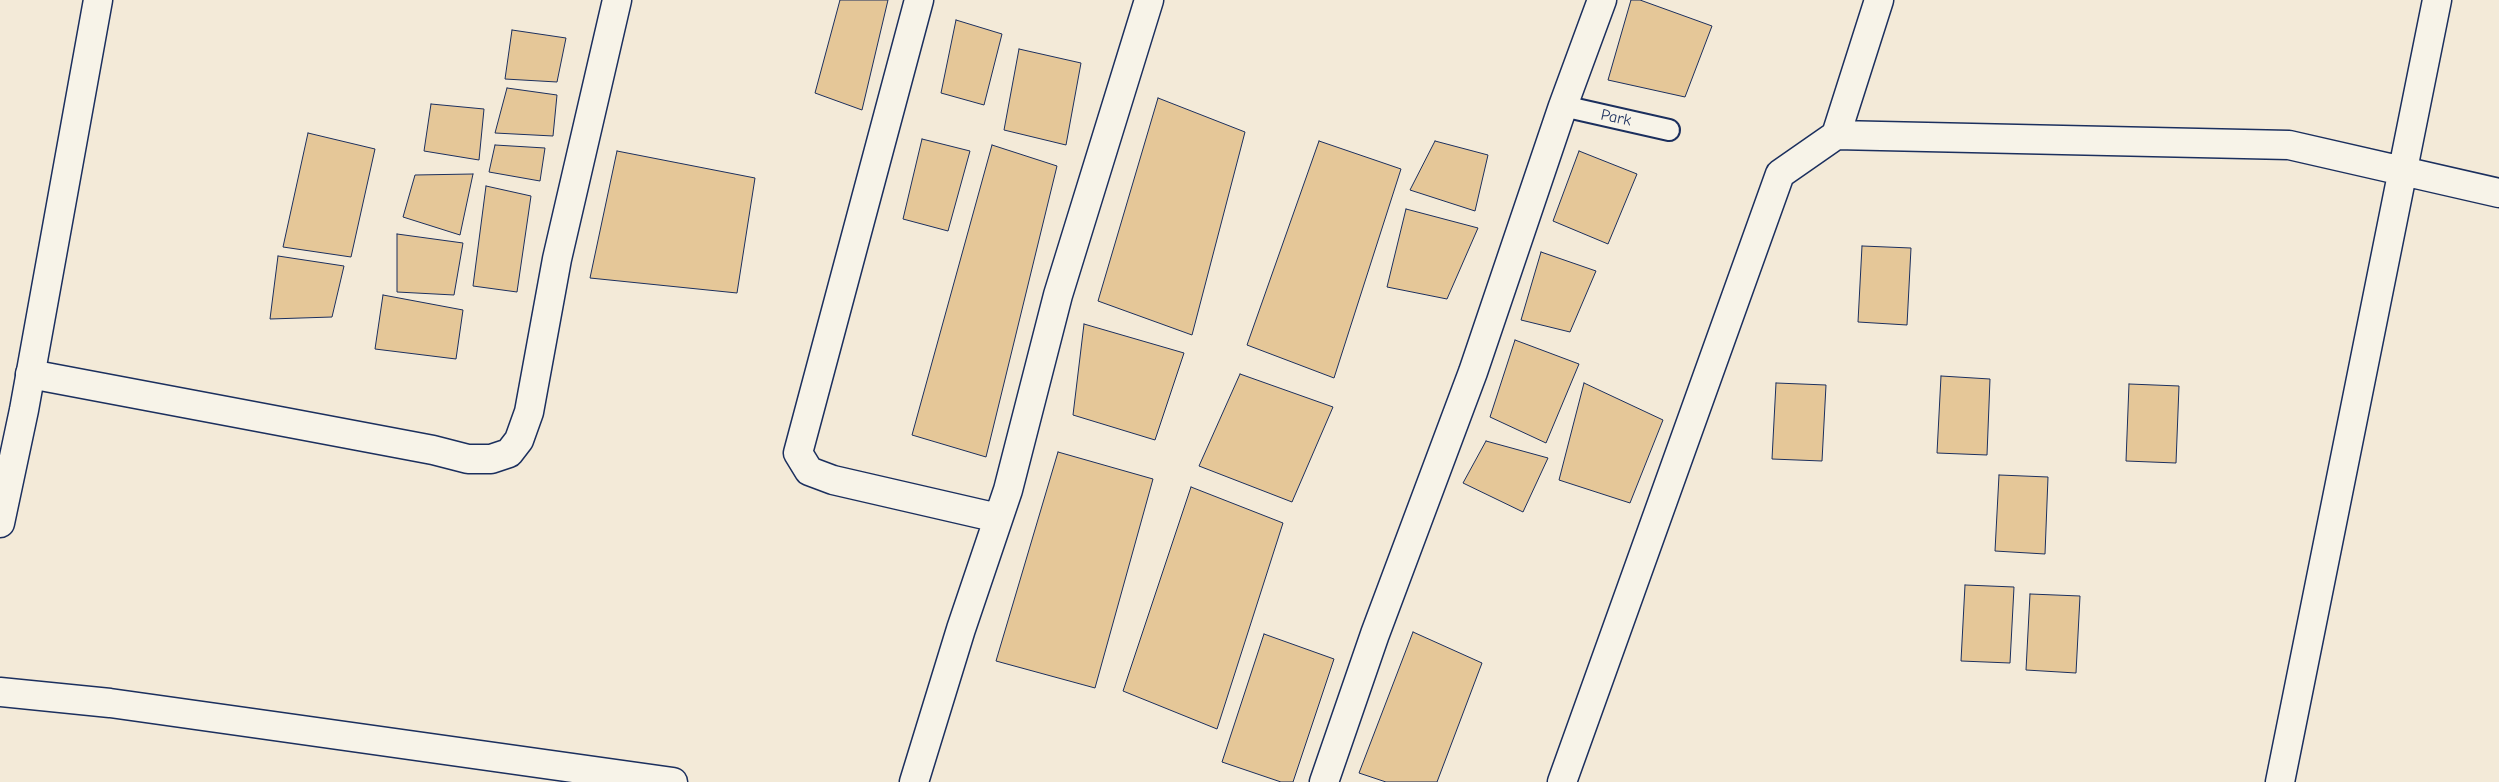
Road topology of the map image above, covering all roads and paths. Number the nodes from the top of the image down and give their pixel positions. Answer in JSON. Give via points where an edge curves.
{"nodes":[{"id":1,"x":98,"y":0,"type":"edge"},
{"id":2,"x":617,"y":0,"type":"edge"},
{"id":3,"x":919,"y":0,"type":"edge"},
{"id":4,"x":1149,"y":0,"type":"edge"},
{"id":5,"x":1602,"y":0,"type":"edge"},
{"id":6,"x":1879,"y":0,"type":"edge"},
{"id":7,"x":2437,"y":0,"type":"edge"},
{"id":8,"x":1563,"y":106,"type":"junction"},
{"id":9,"x":1669,"y":130,"type":"dead end"},
{"id":10,"x":1836,"y":135,"type":"junction"},
{"id":11,"x":2403,"y":171,"type":"junction"},
{"id":12,"x":2499,"y":193,"type":"edge"},
{"id":13,"x":30,"y":374,"type":"junction"},
{"id":14,"x":998,"y":518,"type":"junction"},
{"id":15,"x":0,"y":523,"type":"edge"},
{"id":16,"x":0,"y":692,"type":"edge"},
{"id":17,"x":673,"y":782,"type":"edge"},
{"id":18,"x":914,"y":782,"type":"edge"},
{"id":19,"x":1324,"y":782,"type":"edge"},
{"id":20,"x":1562,"y":782,"type":"edge"},
{"id":21,"x":2280,"y":782,"type":"edge"}],
"edges":[{"from":1,"to":13,"type":"street"},
{"from":2,"to":13,"type":"street","via":[[557,259],[529,412],[519,440],[509,453],[491,459],[468,459]]},
{"from":3,"to":14,"type":"street","via":[[798,453],[809,471],[834,480]]},
{"from":4,"to":14,"type":"street","via":[[1058,295]]},
{"from":5,"to":8,"type":"street"},
{"from":6,"to":10,"type":"street"},
{"from":7,"to":11,"type":"street"},
{"from":8,"to":9,"type":"lane","name":"Park"},
{"from":8,"to":19,"type":"street","via":[[1473,372],[1375,634]]},
{"from":10,"to":11,"type":"street","via":[[2289,146]]},
{"from":10,"to":20,"type":"street","via":[[1780,174]]},
{"from":11,"to":12,"type":"street"},
{"from":11,"to":21,"type":"street"},
{"from":13,"to":15,"type":"street"},
{"from":14,"to":18,"type":"street"},
{"from":16,"to":17,"type":"street","via":[[110,703]]}]}
